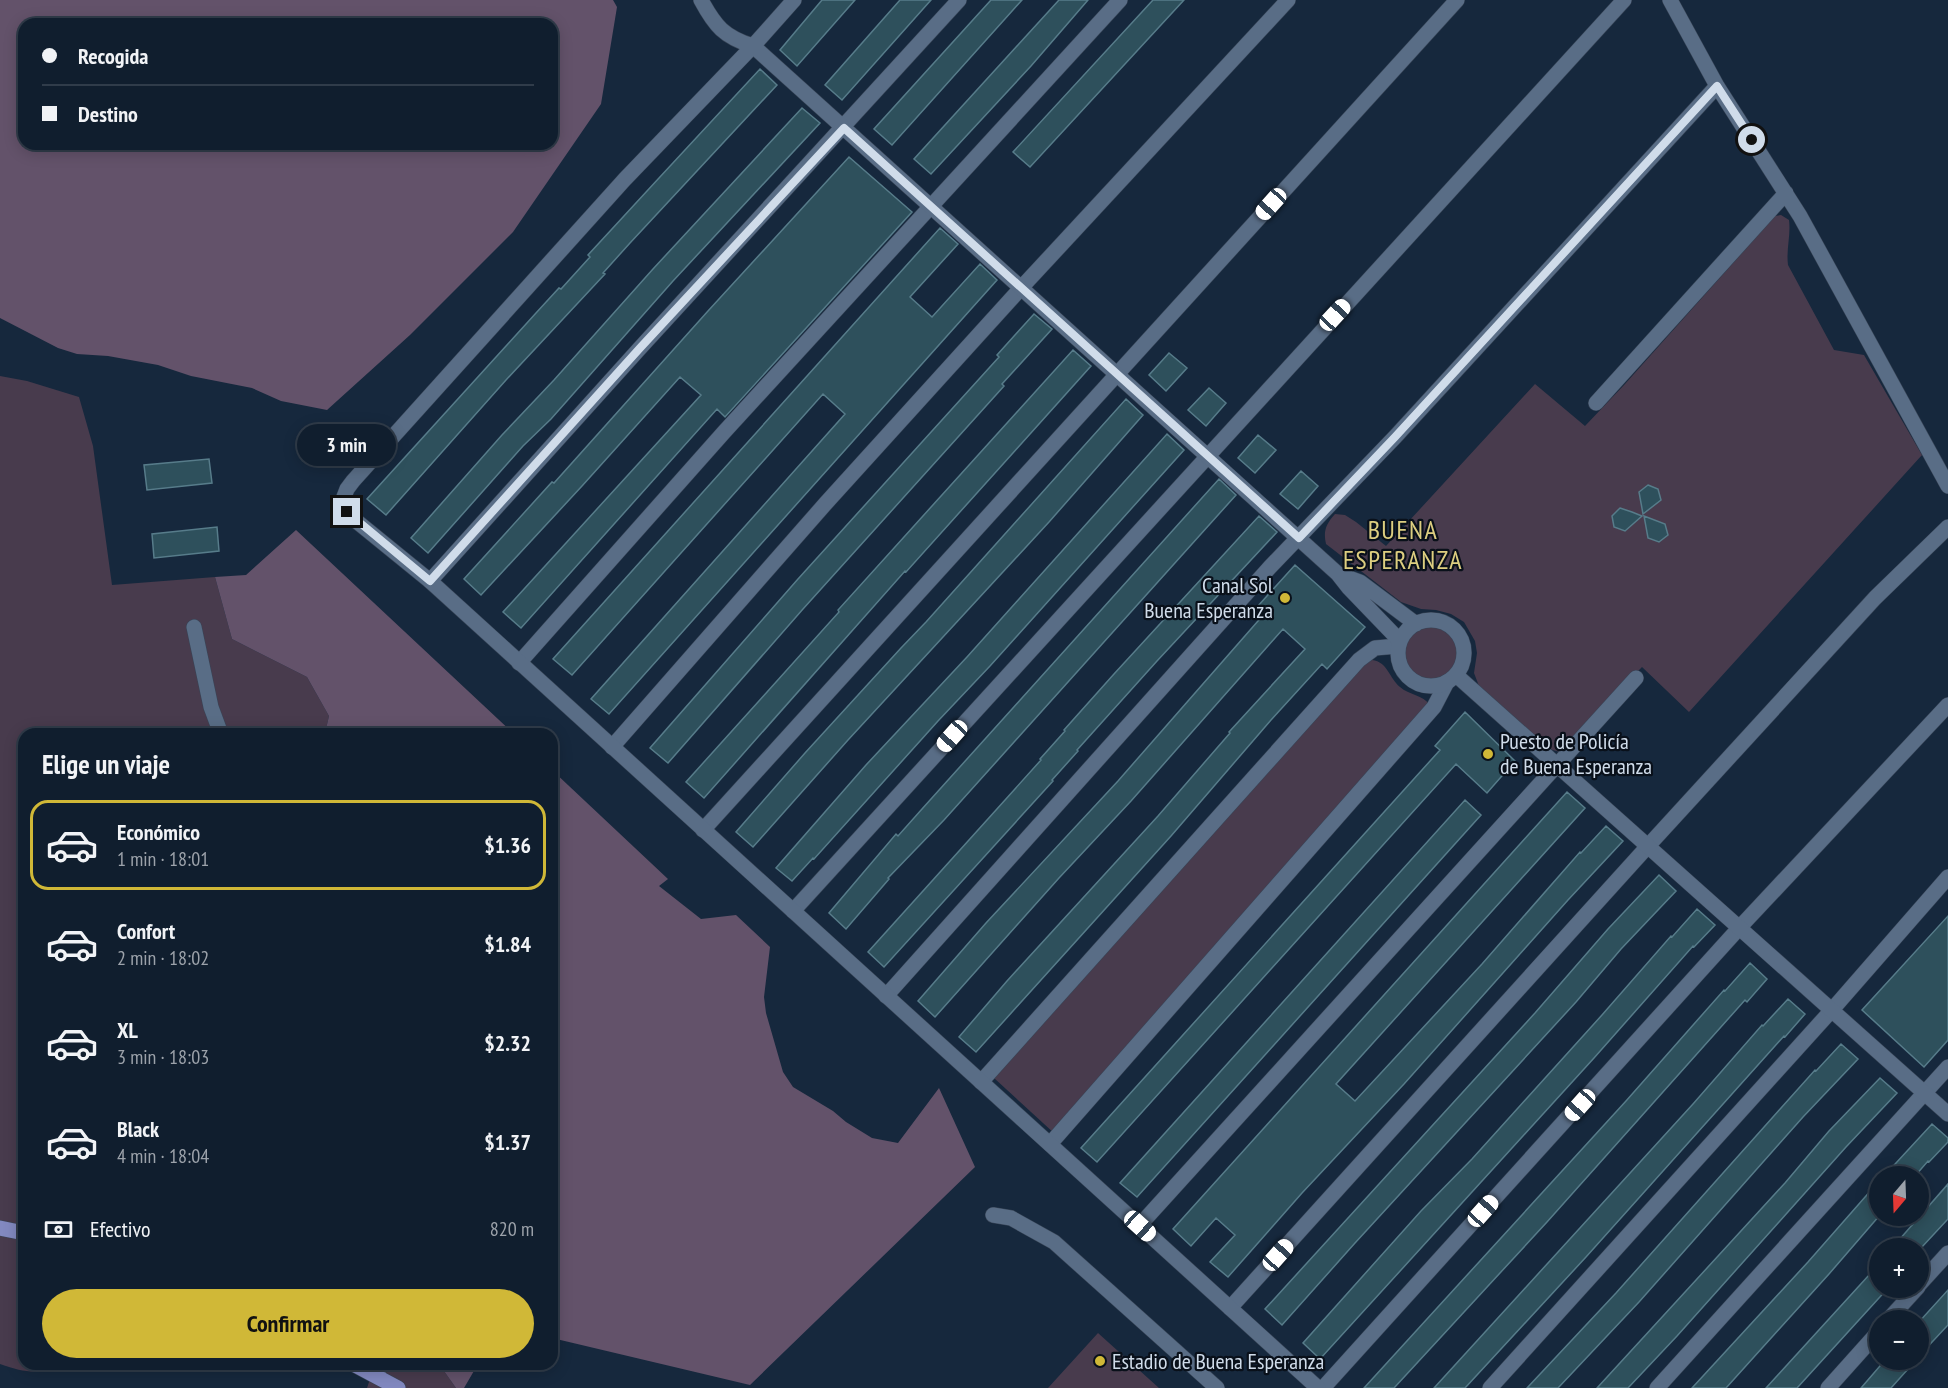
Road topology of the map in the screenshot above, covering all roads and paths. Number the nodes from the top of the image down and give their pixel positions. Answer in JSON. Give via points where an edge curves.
{"nodes":[{"id":1,"x":701,"y":0,"type":"edge"},
{"id":2,"x":794,"y":0,"type":"edge"},
{"id":3,"x":959,"y":0,"type":"edge"},
{"id":4,"x":1120,"y":0,"type":"edge"},
{"id":5,"x":1288,"y":0,"type":"edge"},
{"id":6,"x":1457,"y":0,"type":"edge"},
{"id":7,"x":1624,"y":0,"type":"edge"},
{"id":8,"x":1670,"y":0,"type":"edge"},
{"id":9,"x":753,"y":46,"type":"junction"},
{"id":10,"x":1717,"y":86,"type":"junction"},
{"id":11,"x":844,"y":128,"type":"junction"},
{"id":12,"x":1786,"y":193,"type":"junction"},
{"id":13,"x":931,"y":207,"type":"junction"},
{"id":14,"x":1021,"y":288,"type":"junction"},
{"id":15,"x":1116,"y":373,"type":"junction"},
{"id":16,"x":1596,"y":403,"type":"dead end"},
{"id":17,"x":1207,"y":455,"type":"junction"},
{"id":18,"x":1948,"y":486,"type":"edge"},
{"id":19,"x":1948,"y":527,"type":"edge"},
{"id":20,"x":1299,"y":538,"type":"junction"},
{"id":21,"x":1338,"y":574,"type":"junction"},
{"id":22,"x":430,"y":581,"type":"junction"},
{"id":23,"x":1416,"y":624,"type":"junction"},
{"id":24,"x":194,"y":627,"type":"dead end"},
{"id":25,"x":1399,"y":643,"type":"junction"},
{"id":26,"x":519,"y":663,"type":"junction"},
{"id":27,"x":1636,"y":678,"type":"dead end"},
{"id":28,"x":1451,"y":679,"type":"junction"},
{"id":29,"x":1948,"y":705,"type":"edge"},
{"id":30,"x":219,"y":728,"type":"edge"},
{"id":31,"x":612,"y":747,"type":"junction"},
{"id":32,"x":1557,"y":766,"type":"junction"},
{"id":33,"x":703,"y":830,"type":"junction"},
{"id":34,"x":1648,"y":846,"type":"junction"},
{"id":35,"x":1948,"y":877,"type":"edge"},
{"id":36,"x":793,"y":911,"type":"junction"},
{"id":37,"x":1740,"y":927,"type":"junction"},
{"id":38,"x":886,"y":996,"type":"junction"},
{"id":39,"x":1831,"y":1011,"type":"junction"},
{"id":40,"x":1948,"y":1067,"type":"edge"},
{"id":41,"x":981,"y":1082,"type":"junction"},
{"id":42,"x":1924,"y":1093,"type":"junction"},
{"id":43,"x":1948,"y":1114,"type":"edge"},
{"id":44,"x":1050,"y":1144,"type":"junction"},
{"id":45,"x":993,"y":1215,"type":"dead end"},
{"id":46,"x":1140,"y":1226,"type":"junction"},
{"id":47,"x":0,"y":1228,"type":"edge"},
{"id":48,"x":18,"y":1232,"type":"edge"},
{"id":49,"x":1948,"y":1253,"type":"edge"},
{"id":50,"x":1929,"y":1275,"type":"edge"},
{"id":51,"x":1908,"y":1298,"type":"edge"},
{"id":52,"x":1230,"y":1308,"type":"junction"},
{"id":53,"x":1897,"y":1310,"type":"edge"},
{"id":54,"x":1869,"y":1342,"type":"edge"},
{"id":55,"x":376,"y":1370,"type":"edge"},
{"id":56,"x":398,"y":1388,"type":"edge"},
{"id":57,"x":1217,"y":1388,"type":"edge"},
{"id":58,"x":1321,"y":1388,"type":"edge"},
{"id":59,"x":1490,"y":1388,"type":"edge"},
{"id":60,"x":1657,"y":1388,"type":"edge"},
{"id":61,"x":1828,"y":1388,"type":"edge"}],
"edges":[{"from":1,"to":9,"type":"street","via":[[723,32]]},
{"from":2,"to":9,"type":"street"},
{"from":3,"to":11,"type":"street"},
{"from":4,"to":13,"type":"street"},
{"from":5,"to":14,"type":"street"},
{"from":6,"to":15,"type":"street"},
{"from":7,"to":17,"type":"street"},
{"from":8,"to":10,"type":"street"},
{"from":9,"to":11,"type":"street"},
{"from":9,"to":22,"type":"street","via":[[625,179],[347,489],[342,502],[347,512]]},
{"from":10,"to":12,"type":"street"},
{"from":10,"to":20,"type":"street"},
{"from":11,"to":13,"type":"street"},
{"from":11,"to":22,"type":"street"},
{"from":12,"to":16,"type":"street"},
{"from":12,"to":18,"type":"street"},
{"from":13,"to":14,"type":"street"},
{"from":13,"to":26,"type":"street"},
{"from":14,"to":15,"type":"street"},
{"from":14,"to":31,"type":"street","via":[[826,502]]},
{"from":15,"to":17,"type":"street"},
{"from":15,"to":33,"type":"street"},
{"from":17,"to":20,"type":"street"},
{"from":17,"to":36,"type":"street"},
{"from":19,"to":34,"type":"street","via":[[1875,598]]},
{"from":20,"to":21,"type":"street"},
{"from":20,"to":38,"type":"street"},
{"from":21,"to":23,"type":"street","via":[[1360,582]]},
{"from":21,"to":25,"type":"street"},
{"from":22,"to":26,"type":"street"},
{"from":23,"to":25,"type":"street"},
{"from":23,"to":28,"type":"street","via":[[1438,621],[1457,633],[1464,655]]},
{"from":24,"to":30,"type":"street"},
{"from":25,"to":28,"type":"street","via":[[1401,667],[1416,683],[1437,686]]},
{"from":25,"to":41,"type":"street","via":[[1375,648],[1359,660]]},
{"from":26,"to":31,"type":"street"},
{"from":27,"to":32,"type":"street"},
{"from":28,"to":32,"type":"street"},
{"from":28,"to":44,"type":"street","via":[[1427,716]]},
{"from":29,"to":37,"type":"street"},
{"from":31,"to":33,"type":"street"},
{"from":32,"to":34,"type":"street"},
{"from":32,"to":46,"type":"street"},
{"from":33,"to":36,"type":"street"},
{"from":34,"to":37,"type":"street"},
{"from":34,"to":52,"type":"street"},
{"from":35,"to":39,"type":"street"},
{"from":36,"to":38,"type":"street"},
{"from":37,"to":39,"type":"street"},
{"from":37,"to":58,"type":"street"},
{"from":38,"to":41,"type":"street"},
{"from":39,"to":42,"type":"street"},
{"from":39,"to":59,"type":"street"},
{"from":40,"to":42,"type":"street"},
{"from":41,"to":44,"type":"street"},
{"from":42,"to":43,"type":"street"},
{"from":42,"to":60,"type":"street"},
{"from":44,"to":46,"type":"street"},
{"from":45,"to":57,"type":"street","via":[[1011,1218],[1054,1242]]},
{"from":46,"to":52,"type":"street"},
{"from":47,"to":48,"type":"main road"},
{"from":49,"to":50,"type":"street"},
{"from":51,"to":53,"type":"street"},
{"from":52,"to":58,"type":"street"},
{"from":54,"to":61,"type":"street"},
{"from":55,"to":56,"type":"main road"}]}
